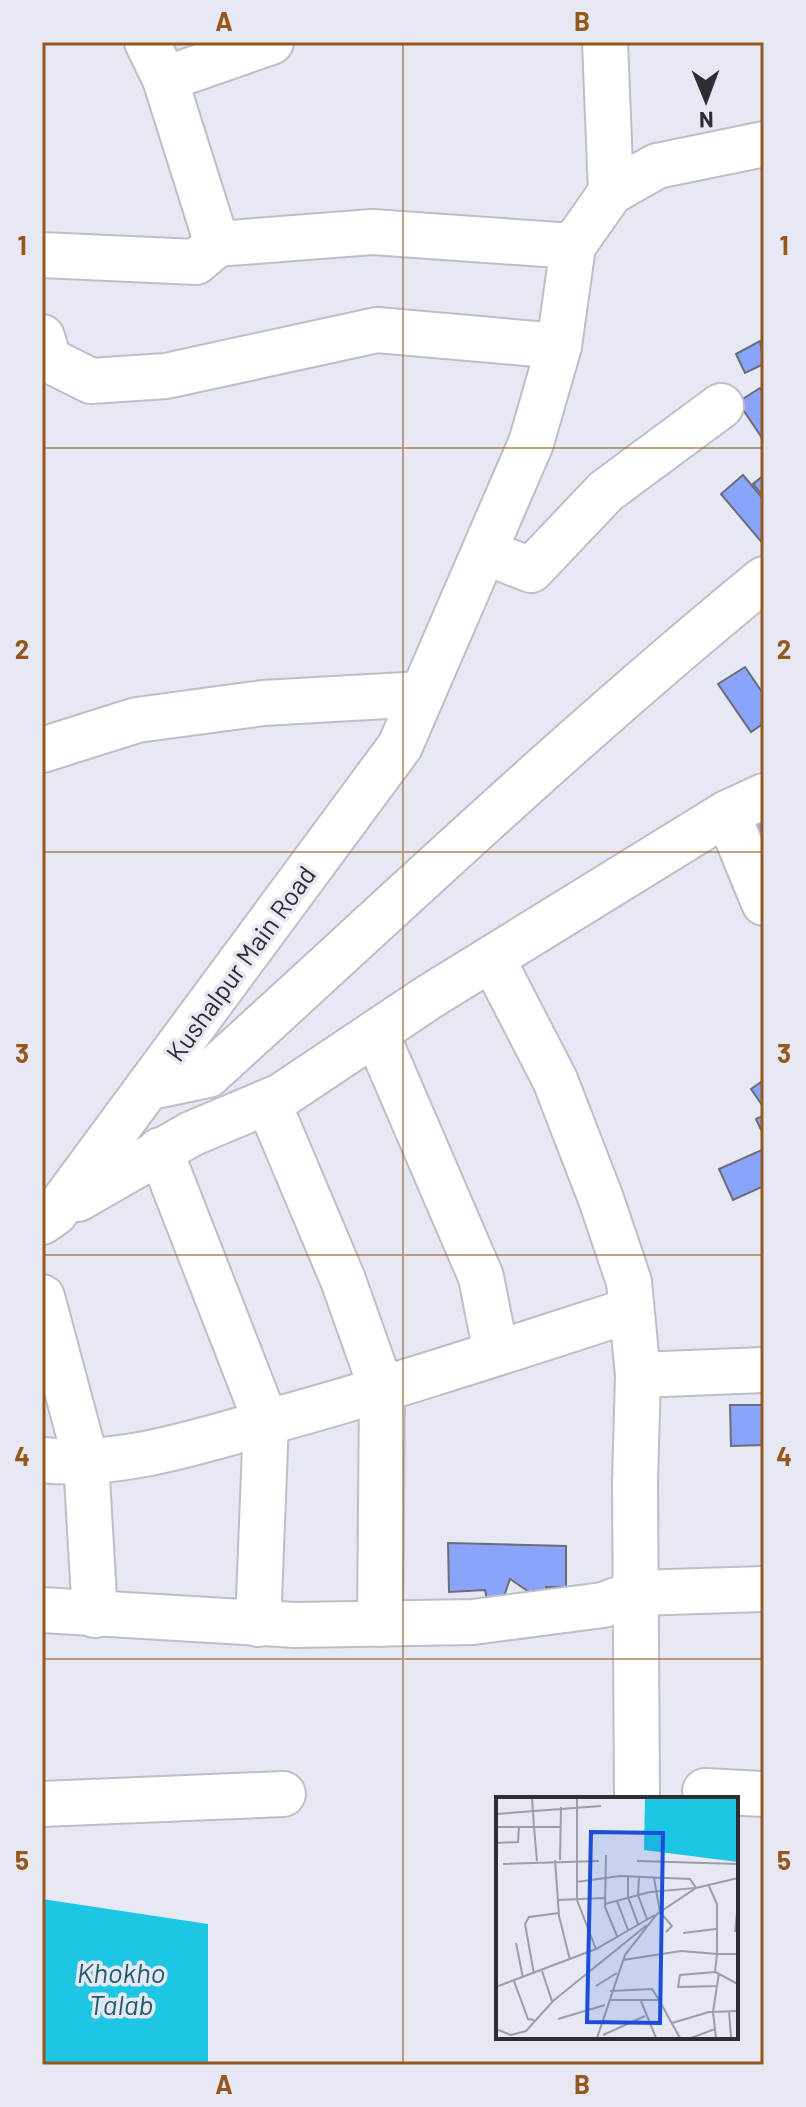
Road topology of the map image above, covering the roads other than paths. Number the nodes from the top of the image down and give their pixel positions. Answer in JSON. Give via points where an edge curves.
{"nodes":[{"id":1,"x":271,"y":42,"type":"edge"},
{"id":2,"x":605,"y":42,"type":"edge"},
{"id":3,"x":156,"y":60,"type":"edge"},
{"id":4,"x":764,"y":144,"type":"edge"},
{"id":5,"x":611,"y":192,"type":"junction"},
{"id":6,"x":217,"y":244,"type":"junction"},
{"id":7,"x":573,"y":246,"type":"junction"},
{"id":8,"x":42,"y":255,"type":"edge"},
{"id":9,"x":42,"y":337,"type":"edge"},
{"id":10,"x":559,"y":346,"type":"junction"},
{"id":11,"x":721,"y":406,"type":"dead end"},
{"id":12,"x":485,"y":552,"type":"junction"},
{"id":13,"x":764,"y":579,"type":"edge"},
{"id":14,"x":422,"y":694,"type":"junction"},
{"id":15,"x":42,"y":750,"type":"edge"},
{"id":16,"x":745,"y":804,"type":"edge"},
{"id":17,"x":764,"y":903,"type":"edge"},
{"id":18,"x":492,"y":958,"type":"junction"},
{"id":19,"x":376,"y":1033,"type":"junction"},
{"id":20,"x":151,"y":1087,"type":"junction"},
{"id":21,"x":268,"y":1102,"type":"junction"},
{"id":22,"x":160,"y":1150,"type":"junction"},
{"id":23,"x":48,"y":1218,"type":"edge"},
{"id":24,"x":42,"y":1297,"type":"edge"},
{"id":25,"x":631,"y":1310,"type":"junction"},
{"id":26,"x":496,"y":1353,"type":"junction"},
{"id":27,"x":764,"y":1370,"type":"edge"},
{"id":28,"x":638,"y":1375,"type":"junction"},
{"id":29,"x":382,"y":1390,"type":"junction"},
{"id":30,"x":266,"y":1422,"type":"junction"},
{"id":31,"x":42,"y":1460,"type":"edge"},
{"id":32,"x":86,"y":1461,"type":"junction"},
{"id":33,"x":764,"y":1589,"type":"edge"},
{"id":34,"x":636,"y":1593,"type":"junction"},
{"id":35,"x":42,"y":1610,"type":"edge"},
{"id":36,"x":95,"y":1615,"type":"junction"},
{"id":37,"x":258,"y":1624,"type":"junction"},
{"id":38,"x":380,"y":1624,"type":"junction"},
{"id":39,"x":705,"y":1791,"type":"dead end"},
{"id":40,"x":283,"y":1794,"type":"dead end"},
{"id":41,"x":764,"y":1794,"type":"edge"},
{"id":42,"x":637,"y":1797,"type":"edge"},
{"id":43,"x":42,"y":1804,"type":"edge"}],
"edges":[{"from":1,"to":3,"type":"street"},
{"from":2,"to":5,"type":"street"},
{"from":3,"to":6,"type":"street"},
{"from":4,"to":5,"type":"street","via":[[657,166]]},
{"from":5,"to":7,"type":"street"},
{"from":6,"to":7,"type":"street","via":[[372,232]]},
{"from":6,"to":8,"type":"street","via":[[196,262]]},
{"from":7,"to":10,"type":"street","name":"Kushalpur Main Road"},
{"from":9,"to":10,"type":"street","via":[[49,360],[91,381],[166,376],[377,330]]},
{"from":10,"to":12,"type":"street","name":"Kushalpur Main Road","via":[[531,443]]},
{"from":11,"to":12,"type":"street","via":[[606,491],[531,570]]},
{"from":12,"to":14,"type":"street","name":"Kushalpur Main Road"},
{"from":13,"to":20,"type":"street","via":[[517,792],[208,1075]]},
{"from":14,"to":15,"type":"street","via":[[263,703],[137,720]]},
{"from":14,"to":20,"type":"street","name":"Kushalpur Main Road","via":[[400,746],[233,967]]},
{"from":16,"to":17,"type":"street"},
{"from":16,"to":18,"type":"street"},
{"from":18,"to":19,"type":"street"},
{"from":18,"to":25,"type":"street","via":[[555,1080],[629,1282]]},
{"from":19,"to":21,"type":"street"},
{"from":19,"to":26,"type":"street","via":[[481,1277]]},
{"from":20,"to":23,"type":"street","name":"Kushalpur Main Road"},
{"from":21,"to":22,"type":"street"},
{"from":21,"to":29,"type":"street","via":[[343,1280]]},
{"from":22,"to":23,"type":"street"},
{"from":22,"to":30,"type":"street"},
{"from":24,"to":32,"type":"street"},
{"from":25,"to":26,"type":"street"},
{"from":25,"to":28,"type":"street"},
{"from":26,"to":29,"type":"street"},
{"from":27,"to":28,"type":"street"},
{"from":28,"to":34,"type":"street"},
{"from":29,"to":30,"type":"street"},
{"from":29,"to":38,"type":"street"},
{"from":30,"to":32,"type":"street","via":[[141,1455]]},
{"from":30,"to":37,"type":"street"},
{"from":31,"to":32,"type":"street"},
{"from":32,"to":36,"type":"street"},
{"from":33,"to":34,"type":"street"},
{"from":34,"to":38,"type":"street","via":[[603,1605],[473,1622]]},
{"from":34,"to":42,"type":"street"},
{"from":35,"to":36,"type":"street"},
{"from":36,"to":37,"type":"street"},
{"from":37,"to":38,"type":"street"},
{"from":39,"to":41,"type":"street"},
{"from":40,"to":43,"type":"street"}]}
